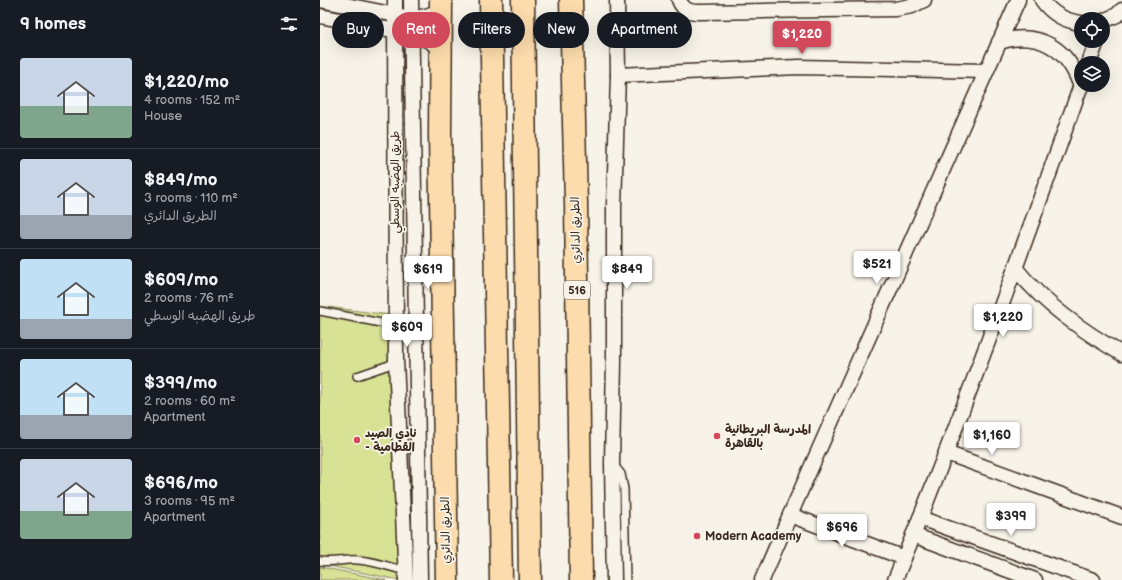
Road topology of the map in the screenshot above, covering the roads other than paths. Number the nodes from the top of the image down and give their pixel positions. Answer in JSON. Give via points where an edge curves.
{"nodes":[{"id":1,"x":320,"y":0,"type":"edge"},
{"id":2,"x":394,"y":0,"type":"edge"},
{"id":3,"x":411,"y":0,"type":"edge"},
{"id":4,"x":491,"y":0,"type":"edge"},
{"id":5,"x":523,"y":0,"type":"edge"},
{"id":6,"x":571,"y":0,"type":"edge"},
{"id":7,"x":617,"y":0,"type":"edge"},
{"id":8,"x":679,"y":0,"type":"edge"},
{"id":9,"x":924,"y":0,"type":"edge"},
{"id":10,"x":1018,"y":0,"type":"edge"},
{"id":11,"x":1042,"y":0,"type":"edge"},
{"id":12,"x":441,"y":5,"type":"edge"},
{"id":13,"x":1122,"y":10,"type":"edge"},
{"id":14,"x":395,"y":12,"type":"edge"},
{"id":15,"x":411,"y":12,"type":"edge"},
{"id":16,"x":433,"y":12,"type":"edge"},
{"id":17,"x":392,"y":14,"type":"edge"},
{"id":18,"x":320,"y":16,"type":"edge"},
{"id":19,"x":1110,"y":18,"type":"edge"},
{"id":20,"x":1074,"y":22,"type":"edge"},
{"id":21,"x":392,"y":30,"type":"edge"},
{"id":22,"x":999,"y":42,"type":"junction"},
{"id":23,"x":395,"y":48,"type":"edge"},
{"id":24,"x":412,"y":48,"type":"edge"},
{"id":25,"x":440,"y":49,"type":"joint"},
{"id":26,"x":1074,"y":69,"type":"edge"},
{"id":27,"x":986,"y":71,"type":"junction"},
{"id":28,"x":618,"y":75,"type":"junction"},
{"id":29,"x":1079,"y":92,"type":"edge"},
{"id":30,"x":1016,"y":269,"type":"junction"},
{"id":31,"x":320,"y":312,"type":"edge"},
{"id":32,"x":396,"y":326,"type":"junction"},
{"id":33,"x":1122,"y":354,"type":"edge"},
{"id":34,"x":396,"y":360,"type":"junction"},
{"id":35,"x":416,"y":361,"type":"junction"},
{"id":36,"x":357,"y":373,"type":"dead end"},
{"id":37,"x":946,"y":453,"type":"junction"},
{"id":38,"x":790,"y":515,"type":"junction"},
{"id":39,"x":1122,"y":517,"type":"edge"},
{"id":40,"x":920,"y":518,"type":"junction"},
{"id":41,"x":913,"y":535,"type":"junction"},
{"id":42,"x":446,"y":548,"type":"junction"},
{"id":43,"x":904,"y":558,"type":"junction"},
{"id":44,"x":620,"y":560,"type":"junction"},
{"id":45,"x":320,"y":561,"type":"edge"},
{"id":46,"x":406,"y":575,"type":"edge"},
{"id":47,"x":420,"y":580,"type":"edge"},
{"id":48,"x":447,"y":580,"type":"edge"},
{"id":49,"x":455,"y":580,"type":"edge"},
{"id":50,"x":501,"y":580,"type":"edge"},
{"id":51,"x":530,"y":580,"type":"edge"},
{"id":52,"x":581,"y":580,"type":"edge"},
{"id":53,"x":614,"y":580,"type":"edge"},
{"id":54,"x":626,"y":580,"type":"edge"},
{"id":55,"x":762,"y":580,"type":"edge"},
{"id":56,"x":895,"y":580,"type":"edge"},
{"id":57,"x":1035,"y":580,"type":"edge"},
{"id":58,"x":1093,"y":580,"type":"edge"}],
"edges":[{"from":1,"to":17,"type":"street"},
{"from":2,"to":14,"type":"street","name":"طريق الهضبه الوسطي"},
{"from":3,"to":15,"type":"street","name":"طريق الهضبه الوسطي"},
{"from":4,"to":50,"type":"highway"},
{"from":5,"to":51,"type":"highway"},
{"from":6,"to":52,"type":"highway","name":"الطريق الدائري","number":"516"},
{"from":7,"to":28,"type":"street"},
{"from":8,"to":9,"type":"street","via":[[684,9],[699,12],[896,9],[912,6]]},
{"from":10,"to":22,"type":"street"},
{"from":11,"to":20,"type":"street","via":[[1055,14]]},
{"from":12,"to":16,"type":"street"},
{"from":12,"to":25,"type":"highway","name":"الطريق الدائري"},
{"from":13,"to":19,"type":"street"},
{"from":18,"to":21,"type":"street"},
{"from":22,"to":26,"type":"street","via":[[1020,38],[1041,41],[1063,55]]},
{"from":22,"to":27,"type":"street"},
{"from":23,"to":32,"type":"street","name":"طريق الهضبه الوسطي"},
{"from":24,"to":35,"type":"street","name":"طريق الهضبه الوسطي"},
{"from":25,"to":42,"type":"highway","name":"الطريق الدائري"},
{"from":27,"to":28,"type":"street","via":[[799,68]]},
{"from":27,"to":38,"type":"street"},
{"from":28,"to":44,"type":"street","via":[[612,463]]},
{"from":29,"to":30,"type":"street"},
{"from":30,"to":33,"type":"street","via":[[1043,298],[1071,321]]},
{"from":30,"to":37,"type":"street"},
{"from":31,"to":32,"type":"lane"},
{"from":32,"to":34,"type":"street","name":"طريق الهضبه الوسطي"},
{"from":34,"to":35,"type":"street"},
{"from":34,"to":36,"type":"lane"},
{"from":34,"to":46,"type":"street","name":"طريق الهضبه الوسطي"},
{"from":35,"to":47,"type":"street","name":"طريق الهضبه الوسطي"},
{"from":37,"to":39,"type":"street"},
{"from":37,"to":40,"type":"street"},
{"from":38,"to":43,"type":"street"},
{"from":38,"to":55,"type":"street"},
{"from":40,"to":41,"type":"street"},
{"from":40,"to":58,"type":"street"},
{"from":41,"to":43,"type":"street"},
{"from":41,"to":57,"type":"street"},
{"from":42,"to":48,"type":"highway","name":"الطريق الدائري"},
{"from":42,"to":49,"type":"highway"},
{"from":43,"to":56,"type":"street"},
{"from":44,"to":53,"type":"street"},
{"from":44,"to":54,"type":"lane"},
{"from":45,"to":46,"type":"lane","via":[[365,561]]}]}
